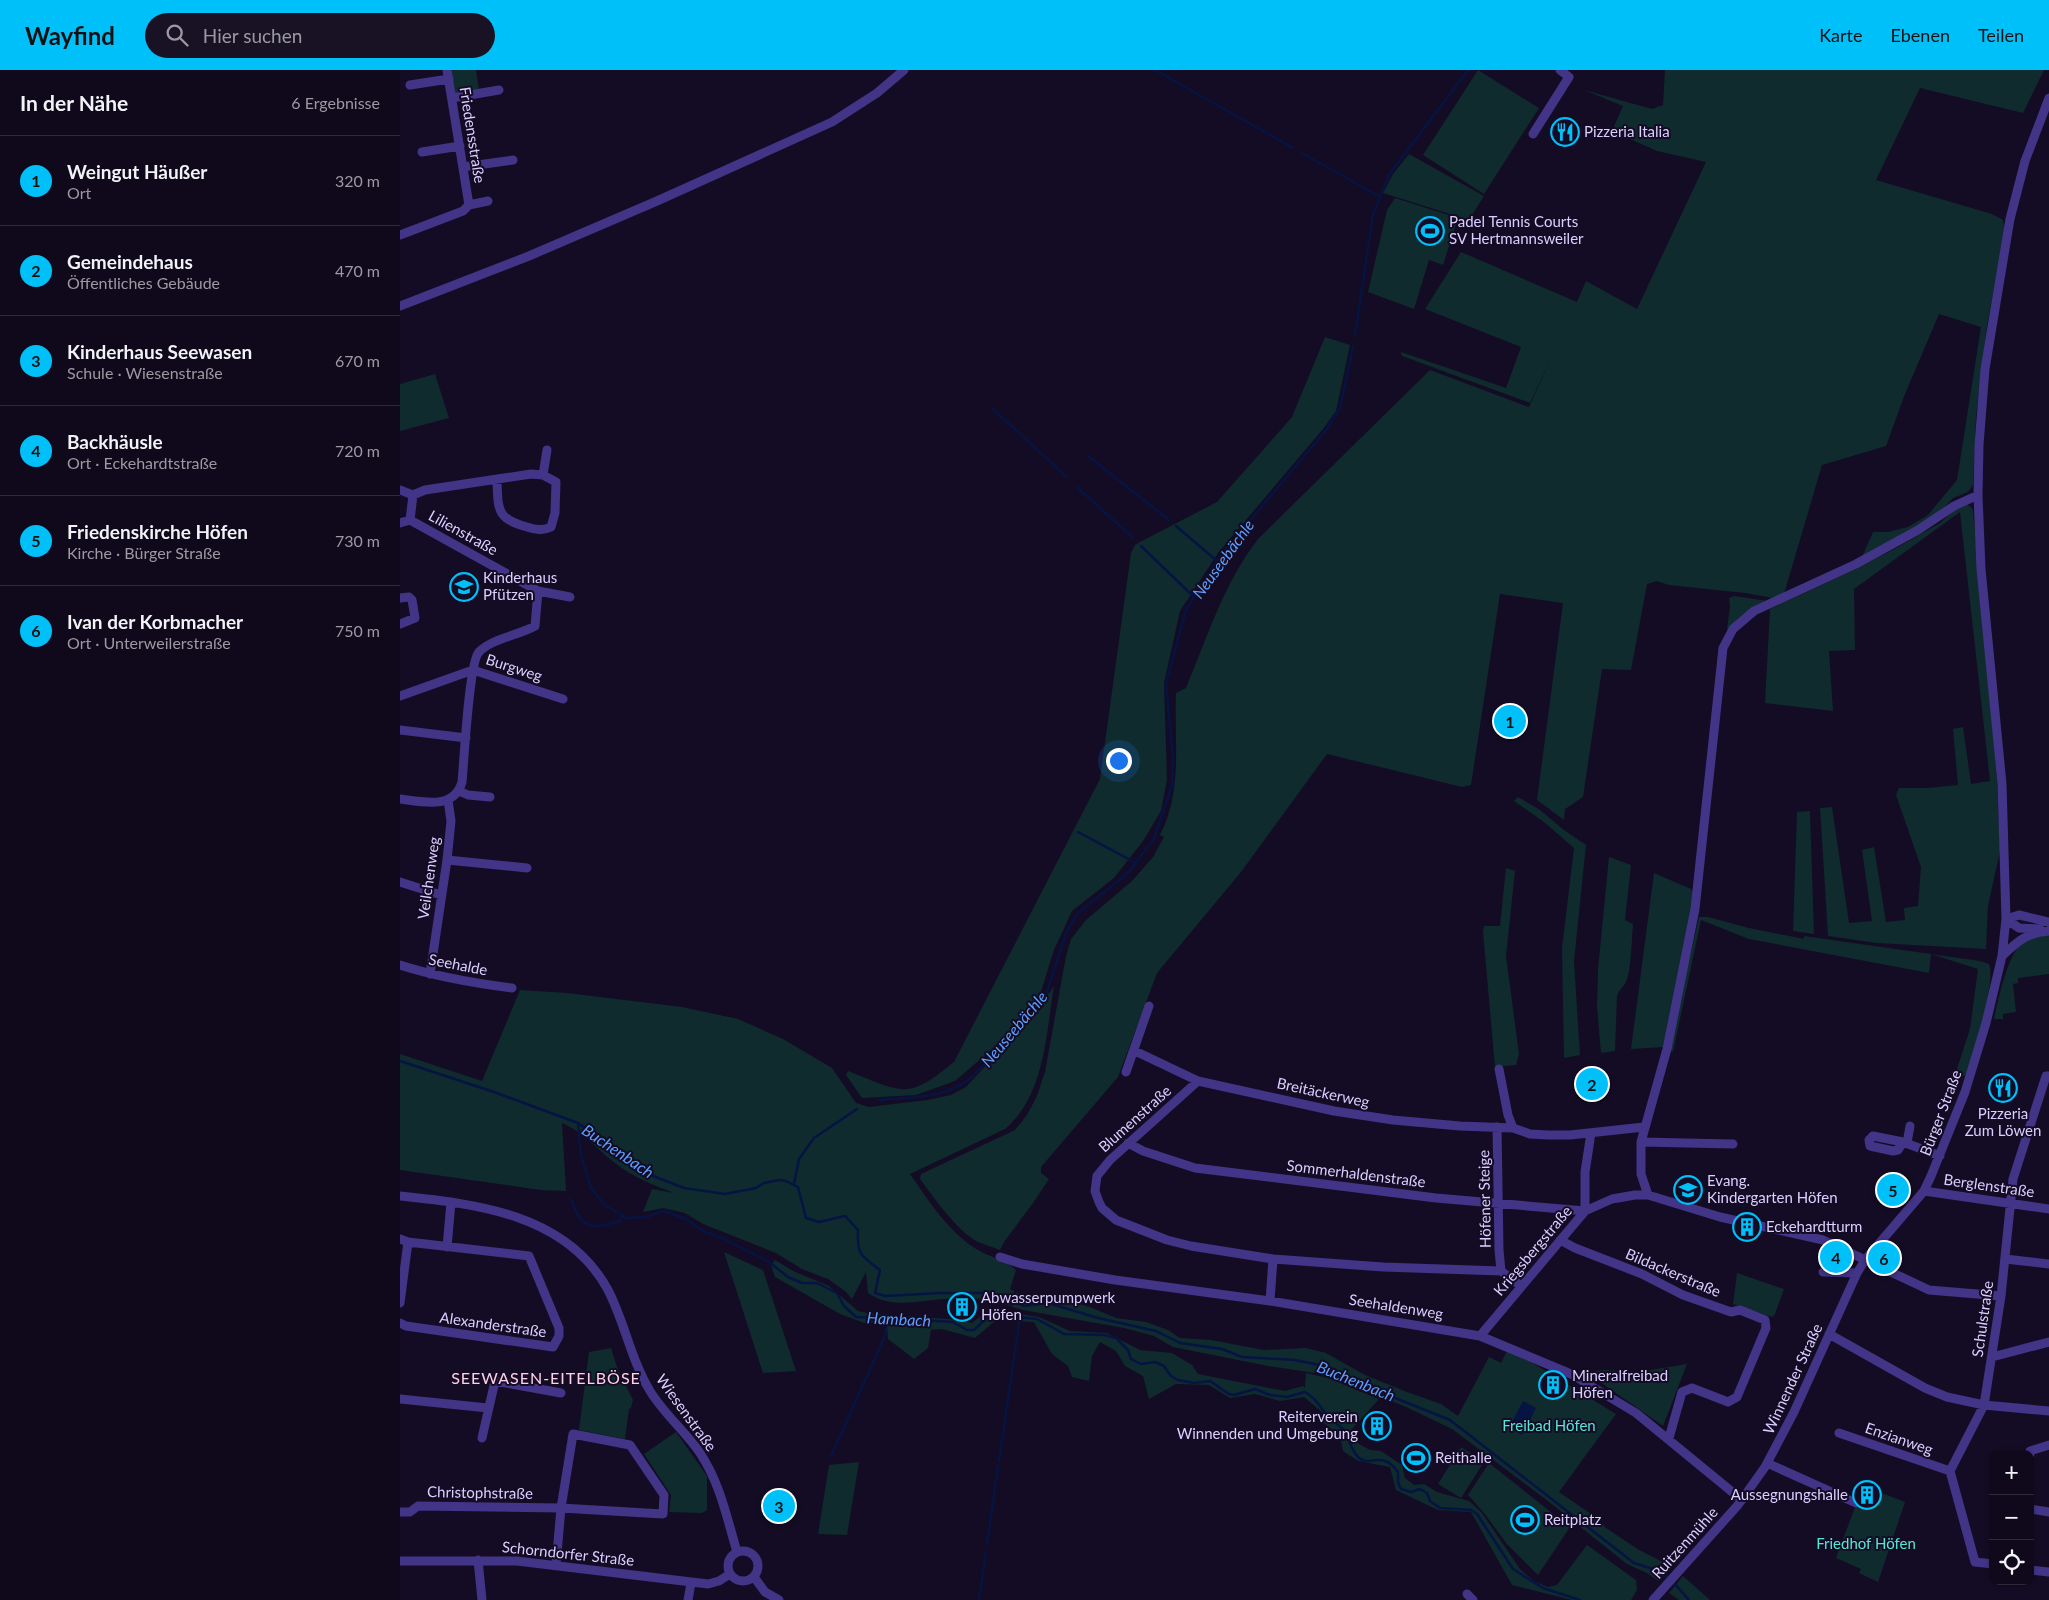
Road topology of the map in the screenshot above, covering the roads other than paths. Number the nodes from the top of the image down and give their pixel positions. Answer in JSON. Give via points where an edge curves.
{"nodes":[{"id":1,"x":904,"y":70,"type":"edge"},
{"id":2,"x":1560,"y":70,"type":"edge"},
{"id":3,"x":448,"y":74,"type":"edge"},
{"id":4,"x":410,"y":85,"type":"dead end"},
{"id":5,"x":499,"y":90,"type":"dead end"},
{"id":6,"x":452,"y":98,"type":"junction"},
{"id":7,"x":2049,"y":98,"type":"edge"},
{"id":8,"x":1533,"y":134,"type":"dead end"},
{"id":9,"x":460,"y":146,"type":"junction"},
{"id":10,"x":422,"y":152,"type":"dead end"},
{"id":11,"x":513,"y":160,"type":"dead end"},
{"id":12,"x":463,"y":167,"type":"junction"},
{"id":13,"x":488,"y":201,"type":"dead end"},
{"id":14,"x":469,"y":204,"type":"junction"},
{"id":15,"x":400,"y":235,"type":"edge"},
{"id":16,"x":401,"y":305,"type":"edge"},
{"id":17,"x":547,"y":450,"type":"dead end"},
{"id":18,"x":543,"y":475,"type":"junction"},
{"id":19,"x":498,"y":479,"type":"junction"},
{"id":20,"x":400,"y":490,"type":"edge"},
{"id":21,"x":413,"y":495,"type":"junction"},
{"id":22,"x":1978,"y":496,"type":"junction"},
{"id":23,"x":410,"y":520,"type":"junction"},
{"id":24,"x":400,"y":523,"type":"edge"},
{"id":25,"x":538,"y":591,"type":"junction"},
{"id":26,"x":570,"y":597,"type":"dead end"},
{"id":27,"x":400,"y":598,"type":"edge"},
{"id":28,"x":400,"y":624,"type":"edge"},
{"id":29,"x":473,"y":670,"type":"junction"},
{"id":30,"x":400,"y":696,"type":"edge"},
{"id":31,"x":563,"y":698,"type":"dead end"},
{"id":32,"x":400,"y":730,"type":"edge"},
{"id":33,"x":466,"y":738,"type":"junction"},
{"id":34,"x":459,"y":790,"type":"junction"},
{"id":35,"x":490,"y":797,"type":"dead end"},
{"id":36,"x":400,"y":799,"type":"edge"},
{"id":37,"x":448,"y":800,"type":"junction"},
{"id":38,"x":447,"y":860,"type":"junction"},
{"id":39,"x":527,"y":868,"type":"dead end"},
{"id":40,"x":400,"y":882,"type":"edge"},
{"id":41,"x":441,"y":894,"type":"junction"},
{"id":42,"x":2006,"y":919,"type":"junction"},
{"id":43,"x":2049,"y":922,"type":"edge"},
{"id":44,"x":2049,"y":930,"type":"edge"},
{"id":45,"x":2002,"y":956,"type":"junction"},
{"id":46,"x":400,"y":964,"type":"edge"},
{"id":47,"x":430,"y":974,"type":"junction"},
{"id":48,"x":512,"y":988,"type":"dead end"},
{"id":49,"x":1149,"y":1006,"type":"dead end"},
{"id":50,"x":1135,"y":1051,"type":"junction"},
{"id":51,"x":1499,"y":1069,"type":"dead end"},
{"id":52,"x":1126,"y":1072,"type":"dead end"},
{"id":53,"x":2049,"y":1076,"type":"edge"},
{"id":54,"x":1198,"y":1081,"type":"junction"},
{"id":55,"x":1910,"y":1126,"type":"dead end"},
{"id":56,"x":1497,"y":1127,"type":"junction"},
{"id":57,"x":1513,"y":1128,"type":"junction"},
{"id":58,"x":1644,"y":1128,"type":"junction"},
{"id":59,"x":1590,"y":1133,"type":"junction"},
{"id":60,"x":1641,"y":1142,"type":"junction"},
{"id":61,"x":1128,"y":1143,"type":"junction"},
{"id":62,"x":1733,"y":1144,"type":"dead end"},
{"id":63,"x":1940,"y":1156,"type":"junction"},
{"id":64,"x":1924,"y":1192,"type":"junction"},
{"id":65,"x":1648,"y":1195,"type":"junction"},
{"id":66,"x":400,"y":1196,"type":"edge"},
{"id":67,"x":451,"y":1202,"type":"junction"},
{"id":68,"x":1498,"y":1203,"type":"junction"},
{"id":69,"x":2011,"y":1203,"type":"junction"},
{"id":70,"x":2049,"y":1209,"type":"edge"},
{"id":71,"x":1585,"y":1211,"type":"junction"},
{"id":72,"x":404,"y":1240,"type":"edge"},
{"id":73,"x":1560,"y":1240,"type":"junction"},
{"id":74,"x":447,"y":1246,"type":"junction"},
{"id":75,"x":1000,"y":1257,"type":"dead end"},
{"id":76,"x":1273,"y":1259,"type":"junction"},
{"id":77,"x":2005,"y":1259,"type":"junction"},
{"id":78,"x":1865,"y":1260,"type":"junction"},
{"id":79,"x":2049,"y":1264,"type":"edge"},
{"id":80,"x":1501,"y":1271,"type":"junction"},
{"id":81,"x":1823,"y":1272,"type":"dead end"},
{"id":82,"x":1857,"y":1273,"type":"junction"},
{"id":83,"x":1521,"y":1286,"type":"junction"},
{"id":84,"x":2001,"y":1296,"type":"junction"},
{"id":85,"x":1270,"y":1301,"type":"junction"},
{"id":86,"x":400,"y":1303,"type":"edge"},
{"id":87,"x":400,"y":1323,"type":"edge"},
{"id":88,"x":1829,"y":1334,"type":"junction"},
{"id":89,"x":1480,"y":1336,"type":"junction"},
{"id":90,"x":2049,"y":1342,"type":"edge"},
{"id":91,"x":1992,"y":1357,"type":"junction"},
{"id":92,"x":560,"y":1393,"type":"dead end"},
{"id":93,"x":400,"y":1399,"type":"edge"},
{"id":94,"x":1984,"y":1405,"type":"junction"},
{"id":95,"x":488,"y":1408,"type":"junction"},
{"id":96,"x":2049,"y":1411,"type":"edge"},
{"id":97,"x":1839,"y":1433,"type":"dead end"},
{"id":98,"x":482,"y":1438,"type":"dead end"},
{"id":99,"x":1669,"y":1438,"type":"junction"},
{"id":100,"x":2049,"y":1446,"type":"edge"},
{"id":101,"x":2034,"y":1450,"type":"edge"},
{"id":102,"x":1767,"y":1463,"type":"junction"},
{"id":103,"x":1950,"y":1471,"type":"junction"},
{"id":104,"x":1740,"y":1502,"type":"junction"},
{"id":105,"x":1856,"y":1504,"type":"dead end"},
{"id":106,"x":561,"y":1508,"type":"junction"},
{"id":107,"x":2034,"y":1510,"type":"edge"},
{"id":108,"x":400,"y":1512,"type":"edge"},
{"id":109,"x":2049,"y":1512,"type":"edge"},
{"id":110,"x":737,"y":1552,"type":"junction"},
{"id":111,"x":478,"y":1560,"type":"junction"},
{"id":112,"x":400,"y":1562,"type":"edge"},
{"id":113,"x":1989,"y":1564,"type":"edge"},
{"id":114,"x":556,"y":1565,"type":"junction"},
{"id":115,"x":2034,"y":1570,"type":"edge"},
{"id":116,"x":2049,"y":1572,"type":"edge"},
{"id":117,"x":730,"y":1574,"type":"junction"},
{"id":118,"x":754,"y":1577,"type":"junction"},
{"id":119,"x":691,"y":1583,"type":"junction"},
{"id":120,"x":482,"y":1600,"type":"edge"},
{"id":121,"x":688,"y":1600,"type":"edge"},
{"id":122,"x":779,"y":1600,"type":"edge"},
{"id":123,"x":1653,"y":1600,"type":"edge"}],
"edges":[{"from":1,"to":16,"type":"street","via":[[878,93],[832,122],[529,256]]},
{"from":2,"to":8,"type":"street","via":[[1569,77]]},
{"from":3,"to":4,"type":"street"},
{"from":3,"to":6,"type":"street","name":"Friedensstraße"},
{"from":5,"to":6,"type":"street"},
{"from":6,"to":9,"type":"street","name":"Friedensstraße"},
{"from":7,"to":22,"type":"street","name":"Bürger Straße","via":[[2025,161],[2010,218],[1985,369]]},
{"from":9,"to":10,"type":"street"},
{"from":9,"to":12,"type":"street","name":"Friedensstraße"},
{"from":11,"to":12,"type":"street"},
{"from":12,"to":14,"type":"street","name":"Friedensstraße"},
{"from":13,"to":14,"type":"street","name":"Friedensstraße"},
{"from":14,"to":15,"type":"street","name":"Friedensstraße","via":[[462,211]]},
{"from":17,"to":18,"type":"street"},
{"from":18,"to":19,"type":"street"},
{"from":18,"to":19,"type":"street","via":[[556,482],[556,513],[551,526],[541,530],[505,519],[500,509]]},
{"from":19,"to":21,"type":"street","via":[[425,490]]},
{"from":20,"to":21,"type":"street"},
{"from":21,"to":23,"type":"street"},
{"from":22,"to":42,"type":"street","name":"Bürger Straße","via":[[2000,749]]},
{"from":22,"to":58,"type":"street","via":[[1954,506],[1856,564],[1754,612],[1729,636],[1721,658],[1695,909],[1666,1049]]},
{"from":23,"to":24,"type":"street","name":"Lilienstraße"},
{"from":23,"to":25,"type":"street","name":"Lilienstraße"},
{"from":25,"to":26,"type":"street","name":"Lilienstraße"},
{"from":25,"to":29,"type":"street","via":[[534,626],[522,634],[488,645],[477,654]]},
{"from":27,"to":28,"type":"street","via":[[412,600],[415,618]]},
{"from":29,"to":30,"type":"street","name":"Burgweg"},
{"from":29,"to":31,"type":"street","name":"Burgweg"},
{"from":29,"to":33,"type":"street"},
{"from":32,"to":33,"type":"street"},
{"from":33,"to":34,"type":"street"},
{"from":34,"to":35,"type":"street","via":[[468,795]]},
{"from":34,"to":37,"type":"street"},
{"from":36,"to":37,"type":"street","via":[[438,803]]},
{"from":37,"to":38,"type":"street","name":"Veilchenweg"},
{"from":38,"to":39,"type":"street"},
{"from":38,"to":41,"type":"street","name":"Veilchenweg"},
{"from":40,"to":41,"type":"street"},
{"from":41,"to":47,"type":"street","name":"Veilchenweg"},
{"from":42,"to":43,"type":"street","via":[[2020,915]]},
{"from":42,"to":44,"type":"street","via":[[2019,928]]},
{"from":42,"to":45,"type":"street","name":"Bürger Straße"},
{"from":44,"to":45,"type":"street","via":[[2020,939]]},
{"from":45,"to":63,"type":"street","name":"Bürger Straße","via":[[1965,1092]]},
{"from":46,"to":47,"type":"street","name":"Seehalde"},
{"from":47,"to":48,"type":"street","name":"Seehalde"},
{"from":49,"to":50,"type":"street"},
{"from":50,"to":52,"type":"street"},
{"from":50,"to":54,"type":"street","name":"Breitäckerweg"},
{"from":51,"to":57,"type":"street"},
{"from":53,"to":69,"type":"street","name":"Schulstraße","via":[[2046,1076],[2013,1179]]},
{"from":54,"to":56,"type":"street","name":"Breitäckerweg","via":[[1376,1118]]},
{"from":54,"to":61,"type":"street","name":"Blumenstraße"},
{"from":55,"to":63,"type":"street","via":[[1905,1143]]},
{"from":56,"to":57,"type":"street","name":"Breitäckerweg"},
{"from":56,"to":68,"type":"street","name":"Höfener Steige"},
{"from":57,"to":59,"type":"street","name":"Breitäckerweg","via":[[1530,1134]]},
{"from":58,"to":59,"type":"street","name":"Breitäckerweg"},
{"from":58,"to":60,"type":"street"},
{"from":59,"to":71,"type":"street"},
{"from":60,"to":62,"type":"street"},
{"from":60,"to":65,"type":"street","via":[[1641,1174]]},
{"from":61,"to":68,"type":"street","name":"Sommerhaldenstraße","via":[[1195,1168]]},
{"from":61,"to":76,"type":"street","name":"Blumenstraße","via":[[1097,1176],[1095,1192],[1109,1215],[1167,1240]]},
{"from":63,"to":64,"type":"street","name":"Bürger Straße"},
{"from":64,"to":69,"type":"street","name":"Berglenstraße"},
{"from":64,"to":78,"type":"street","name":"Bürger Straße"},
{"from":65,"to":71,"type":"street","name":"Kriegsbergstraße","via":[[1612,1199]]},
{"from":65,"to":78,"type":"street","via":[[1720,1217],[1823,1240]]},
{"from":66,"to":67,"type":"street","name":"Wiesenstraße"},
{"from":67,"to":74,"type":"street"},
{"from":67,"to":110,"type":"street","name":"Wiesenstraße","via":[[527,1219],[558,1237],[585,1259],[607,1289],[650,1391],[689,1438],[714,1478]]},
{"from":68,"to":71,"type":"street","name":"Sommerhaldenstraße"},
{"from":68,"to":80,"type":"street","name":"Höfener Steige"},
{"from":69,"to":70,"type":"street","name":"Berglenstraße"},
{"from":69,"to":77,"type":"street","name":"Schulstraße"},
{"from":71,"to":73,"type":"street","name":"Kriegsbergstraße"},
{"from":72,"to":74,"type":"street","name":"Alexanderstraße"},
{"from":72,"to":86,"type":"street"},
{"from":73,"to":83,"type":"street","name":"Kriegsbergstraße"},
{"from":73,"to":99,"type":"street","name":"Bildackerstraße","via":[[1683,1295],[1765,1320],[1766,1328],[1737,1397],[1728,1402],[1692,1388],[1682,1392]]},
{"from":74,"to":87,"type":"street","name":"Alexanderstraße","via":[[529,1256],[560,1328],[553,1347]]},
{"from":75,"to":85,"type":"street","name":"Seehaldenweg","via":[[1022,1264],[1114,1280]]},
{"from":76,"to":80,"type":"street","name":"Blumenstraße"},
{"from":76,"to":85,"type":"street"},
{"from":77,"to":79,"type":"street"},
{"from":77,"to":84,"type":"street","name":"Schulstraße"},
{"from":78,"to":82,"type":"street","name":"Winnender Straße"},
{"from":78,"to":84,"type":"street","via":[[1929,1290]]},
{"from":80,"to":83,"type":"street"},
{"from":81,"to":82,"type":"street"},
{"from":82,"to":88,"type":"street","name":"Winnender Straße"},
{"from":83,"to":89,"type":"street","name":"Kriegsbergstraße"},
{"from":84,"to":91,"type":"street","name":"Schulstraße"},
{"from":85,"to":89,"type":"street","name":"Seehaldenweg"},
{"from":88,"to":94,"type":"street","via":[[1935,1393]]},
{"from":88,"to":102,"type":"street","name":"Winnender Straße"},
{"from":89,"to":99,"type":"street","name":"Seehaldenweg","via":[[1571,1374],[1636,1413]]},
{"from":90,"to":91,"type":"street"},
{"from":91,"to":94,"type":"street","name":"Schulstraße"},
{"from":92,"to":95,"type":"street","via":[[495,1381]]},
{"from":93,"to":95,"type":"street"},
{"from":94,"to":96,"type":"street"},
{"from":94,"to":103,"type":"street","name":"Schulstraße"},
{"from":95,"to":98,"type":"street"},
{"from":97,"to":103,"type":"street","name":"Enzianweg"},
{"from":99,"to":104,"type":"street","name":"Seehaldenweg"},
{"from":100,"to":101,"type":"street"},
{"from":102,"to":104,"type":"street","name":"Winnender Straße"},
{"from":102,"to":105,"type":"street"},
{"from":103,"to":113,"type":"street","via":[[1976,1562]]},
{"from":104,"to":123,"type":"street","name":"Ruitzenmühle"},
{"from":106,"to":106,"type":"street","name":"Christophstraße","via":[[573,1434],[630,1445],[664,1495],[663,1514]]},
{"from":106,"to":108,"type":"street","name":"Christophstraße","via":[[418,1506],[410,1512]]},
{"from":106,"to":114,"type":"street"},
{"from":107,"to":109,"type":"street"},
{"from":110,"to":117,"type":"street","via":[[729,1562]]},
{"from":110,"to":118,"type":"street","via":[[748,1552],[755,1557],[758,1565]]},
{"from":111,"to":112,"type":"street","name":"Schorndorfer Straße"},
{"from":111,"to":114,"type":"street","name":"Schorndorfer Straße"},
{"from":111,"to":120,"type":"street"},
{"from":114,"to":119,"type":"street","name":"Schorndorfer Straße"},
{"from":115,"to":116,"type":"street"},
{"from":117,"to":118,"type":"street","via":[[739,1581]]},
{"from":117,"to":119,"type":"street","name":"Schorndorfer Straße","via":[[714,1583]]},
{"from":118,"to":122,"type":"street","via":[[766,1592]]},
{"from":119,"to":121,"type":"street"}]}
